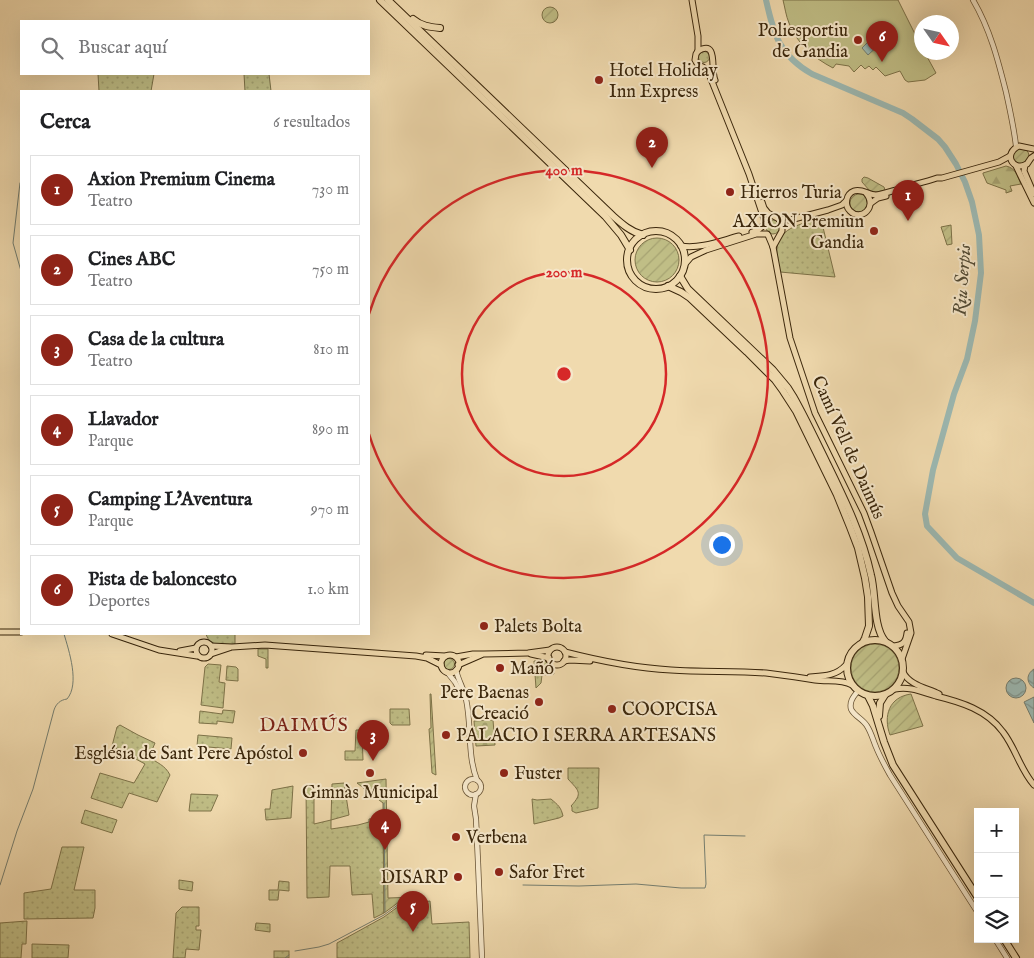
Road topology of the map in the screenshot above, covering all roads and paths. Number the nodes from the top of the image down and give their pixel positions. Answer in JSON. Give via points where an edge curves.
{"nodes":[{"id":1,"x":380,"y":0,"type":"edge"},
{"id":2,"x":390,"y":0,"type":"edge"},
{"id":3,"x":692,"y":0,"type":"edge"},
{"id":4,"x":973,"y":0,"type":"edge"},
{"id":5,"x":440,"y":28,"type":"dead end"},
{"id":6,"x":698,"y":36,"type":"junction"},
{"id":7,"x":706,"y":49,"type":"junction"},
{"id":8,"x":698,"y":51,"type":"junction"},
{"id":9,"x":712,"y":63,"type":"junction"},
{"id":10,"x":703,"y":67,"type":"junction"},
{"id":11,"x":1016,"y":146,"type":"junction"},
{"id":12,"x":1031,"y":149,"type":"edge"},
{"id":13,"x":1010,"y":156,"type":"junction"},
{"id":14,"x":1032,"y":157,"type":"edge"},
{"id":15,"x":1001,"y":162,"type":"junction"},
{"id":16,"x":1015,"y":165,"type":"junction"},
{"id":17,"x":1025,"y":165,"type":"junction"},
{"id":18,"x":942,"y":178,"type":"junction"},
{"id":19,"x":866,"y":193,"type":"junction"},
{"id":20,"x":1034,"y":194,"type":"edge"},
{"id":21,"x":846,"y":200,"type":"junction"},
{"id":22,"x":871,"y":203,"type":"junction"},
{"id":23,"x":1034,"y":203,"type":"edge"},
{"id":24,"x":849,"y":210,"type":"junction"},
{"id":25,"x":777,"y":218,"type":"junction"},
{"id":26,"x":765,"y":224,"type":"junction"},
{"id":27,"x":781,"y":231,"type":"junction"},
{"id":28,"x":768,"y":234,"type":"junction"},
{"id":29,"x":643,"y":235,"type":"junction"},
{"id":30,"x":681,"y":246,"type":"junction"},
{"id":31,"x":773,"y":247,"type":"junction"},
{"id":32,"x":630,"y":250,"type":"junction"},
{"id":33,"x":685,"y":264,"type":"junction"},
{"id":34,"x":680,"y":276,"type":"junction"},
{"id":35,"x":668,"y":286,"type":"junction"},
{"id":36,"x":906,"y":617,"type":"junction"},
{"id":37,"x":0,"y":632,"type":"edge"},
{"id":38,"x":20,"y":632,"type":"edge"},
{"id":39,"x":115,"y":635,"type":"edge"},
{"id":40,"x":885,"y":641,"type":"junction"},
{"id":41,"x":863,"y":642,"type":"junction"},
{"id":42,"x":211,"y":646,"type":"junction"},
{"id":43,"x":894,"y":646,"type":"junction"},
{"id":44,"x":232,"y":647,"type":"junction"},
{"id":45,"x":196,"y":648,"type":"junction"},
{"id":46,"x":550,"y":650,"type":"junction"},
{"id":47,"x":174,"y":652,"type":"junction"},
{"id":48,"x":565,"y":652,"type":"junction"},
{"id":49,"x":528,"y":653,"type":"junction"},
{"id":50,"x":212,"y":654,"type":"junction"},
{"id":51,"x":484,"y":654,"type":"junction"},
{"id":52,"x":197,"y":656,"type":"junction"},
{"id":53,"x":416,"y":656,"type":"junction"},
{"id":54,"x":445,"y":656,"type":"junction"},
{"id":55,"x":456,"y":657,"type":"junction"},
{"id":56,"x":549,"y":658,"type":"junction"},
{"id":57,"x":902,"y":659,"type":"junction"},
{"id":58,"x":564,"y":661,"type":"junction"},
{"id":59,"x":441,"y":665,"type":"junction"},
{"id":60,"x":627,"y":665,"type":"junction"},
{"id":61,"x":846,"y":665,"type":"junction"},
{"id":62,"x":457,"y":668,"type":"junction"},
{"id":63,"x":447,"y":672,"type":"junction"},
{"id":64,"x":904,"y":672,"type":"junction"},
{"id":65,"x":802,"y":677,"type":"junction"},
{"id":66,"x":852,"y":684,"type":"junction"},
{"id":67,"x":895,"y":689,"type":"junction"},
{"id":68,"x":858,"y":691,"type":"junction"},
{"id":69,"x":885,"y":695,"type":"junction"},
{"id":70,"x":868,"y":696,"type":"junction"},
{"id":71,"x":946,"y":698,"type":"junction"},
{"id":72,"x":467,"y":705,"type":"junction"},
{"id":73,"x":880,"y":725,"type":"junction"},
{"id":74,"x":472,"y":766,"type":"junction"},
{"id":75,"x":469,"y":780,"type":"junction"},
{"id":76,"x":477,"y":780,"type":"junction"},
{"id":77,"x":1034,"y":785,"type":"edge"},
{"id":78,"x":468,"y":794,"type":"junction"},
{"id":79,"x":476,"y":794,"type":"junction"},
{"id":80,"x":474,"y":806,"type":"junction"},
{"id":81,"x":974,"y":892,"type":"edge"},
{"id":82,"x":974,"y":907,"type":"edge"},
{"id":83,"x":998,"y":943,"type":"edge"},
{"id":84,"x":1007,"y":943,"type":"edge"},
{"id":85,"x":482,"y":958,"type":"edge"},
{"id":86,"x":1007,"y":958,"type":"edge"},
{"id":87,"x":1016,"y":958,"type":"edge"}],
"edges":[{"from":1,"to":32,"type":"highway","via":[[605,216]]},
{"from":2,"to":5,"type":"highway","via":[[420,24]]},
{"from":2,"to":29,"type":"highway","via":[[613,216],[624,226]]},
{"from":3,"to":6,"type":"main road"},
{"from":4,"to":11,"type":"street","via":[[999,61]]},
{"from":6,"to":7,"type":"main road"},
{"from":6,"to":8,"type":"main road"},
{"from":7,"to":8,"type":"main road"},
{"from":7,"to":9,"type":"main road","via":[[713,55]]},
{"from":8,"to":10,"type":"main road","via":[[695,60]]},
{"from":9,"to":10,"type":"main road"},
{"from":9,"to":25,"type":"main road","via":[[712,75],[764,208]]},
{"from":10,"to":26,"type":"main road","via":[[709,74],[749,174]]},
{"from":11,"to":12,"type":"main road"},
{"from":11,"to":13,"type":"main road"},
{"from":12,"to":14,"type":"main road"},
{"from":13,"to":15,"type":"main road"},
{"from":13,"to":16,"type":"main road"},
{"from":14,"to":17,"type":"main road"},
{"from":15,"to":16,"type":"main road"},
{"from":15,"to":18,"type":"main road"},
{"from":16,"to":17,"type":"main road"},
{"from":16,"to":23,"type":"main road"},
{"from":17,"to":20,"type":"main road","via":[[1024,171]]},
{"from":18,"to":19,"type":"main road","via":[[877,195]]},
{"from":18,"to":22,"type":"main road"},
{"from":19,"to":21,"type":"main road","via":[[854,191]]},
{"from":19,"to":22,"type":"main road"},
{"from":21,"to":24,"type":"main road"},
{"from":21,"to":25,"type":"main road","via":[[838,207],[790,220]]},
{"from":22,"to":24,"type":"main road","via":[[862,214]]},
{"from":24,"to":27,"type":"main road","via":[[791,224]]},
{"from":25,"to":26,"type":"main road","via":[[769,218]]},
{"from":25,"to":27,"type":"main road","via":[[782,223]]},
{"from":26,"to":28,"type":"main road","via":[[764,230]]},
{"from":26,"to":30,"type":"main road","via":[[755,232],[708,244]]},
{"from":27,"to":28,"type":"main road","via":[[774,236]]},
{"from":27,"to":31,"type":"main road"},
{"from":28,"to":31,"type":"main road","name":"Camí Vell de Daimús"},
{"from":28,"to":33,"type":"main road","via":[[756,234],[706,250]]},
{"from":29,"to":30,"type":"highway","via":[[662,232]]},
{"from":29,"to":32,"type":"highway"},
{"from":30,"to":33,"type":"highway"},
{"from":31,"to":36,"type":"main road","name":"Camí Vell de Daimús","via":[[790,338],[815,413],[864,514],[892,593]]},
{"from":32,"to":35,"type":"highway","via":[[629,270],[637,282],[649,288]]},
{"from":33,"to":34,"type":"highway"},
{"from":34,"to":35,"type":"highway"},
{"from":34,"to":40,"type":"highway","via":[[688,289],[773,370],[800,407],[860,534],[875,595],[876,622]]},
{"from":35,"to":41,"type":"highway","via":[[690,298],[752,357],[779,385],[796,411],[837,495],[858,548],[866,578],[869,610],[869,626]]},
{"from":36,"to":43,"type":"main road","via":[[905,642]]},
{"from":36,"to":57,"type":"main road","via":[[911,633]]},
{"from":37,"to":38,"type":"main road"},
{"from":39,"to":47,"type":"main road"},
{"from":40,"to":41,"type":"highway"},
{"from":40,"to":43,"type":"highway"},
{"from":41,"to":61,"type":"highway","via":[[851,653]]},
{"from":42,"to":44,"type":"main road"},
{"from":42,"to":45,"type":"main road","via":[[202,642]]},
{"from":42,"to":50,"type":"main road"},
{"from":43,"to":57,"type":"highway"},
{"from":44,"to":50,"type":"main road"},
{"from":44,"to":53,"type":"main road","via":[[265,645]]},
{"from":45,"to":47,"type":"main road"},
{"from":45,"to":52,"type":"main road"},
{"from":46,"to":48,"type":"main road","via":[[557,647]]},
{"from":46,"to":49,"type":"main road"},
{"from":46,"to":56,"type":"main road"},
{"from":47,"to":52,"type":"main road"},
{"from":48,"to":58,"type":"main road"},
{"from":48,"to":60,"type":"main road"},
{"from":49,"to":51,"type":"main road"},
{"from":49,"to":56,"type":"main road"},
{"from":50,"to":52,"type":"main road","via":[[204,659]]},
{"from":51,"to":55,"type":"main road"},
{"from":51,"to":62,"type":"main road"},
{"from":53,"to":54,"type":"main road"},
{"from":53,"to":59,"type":"main road"},
{"from":54,"to":55,"type":"main road"},
{"from":54,"to":59,"type":"main road"},
{"from":55,"to":62,"type":"main road"},
{"from":56,"to":58,"type":"main road","via":[[556,664]]},
{"from":57,"to":64,"type":"highway"},
{"from":58,"to":60,"type":"main road"},
{"from":59,"to":63,"type":"main road"},
{"from":60,"to":65,"type":"main road"},
{"from":61,"to":65,"type":"main road","via":[[834,674]]},
{"from":61,"to":66,"type":"highway"},
{"from":62,"to":63,"type":"main road"},
{"from":62,"to":72,"type":"street"},
{"from":63,"to":72,"type":"street"},
{"from":64,"to":67,"type":"highway"},
{"from":64,"to":71,"type":"main road","via":[[911,682]]},
{"from":65,"to":66,"type":"main road"},
{"from":66,"to":68,"type":"highway"},
{"from":67,"to":69,"type":"highway"},
{"from":67,"to":71,"type":"main road","via":[[909,688]]},
{"from":68,"to":70,"type":"highway"},
{"from":68,"to":82,"type":"street","via":[[852,700],[852,711],[868,727],[881,760]]},
{"from":69,"to":70,"type":"highway"},
{"from":69,"to":73,"type":"highway","via":[[879,706]]},
{"from":70,"to":73,"type":"highway"},
{"from":71,"to":77,"type":"main road","via":[[977,710],[994,721]]},
{"from":72,"to":74,"type":"street"},
{"from":73,"to":81,"type":"highway","via":[[897,772]]},
{"from":74,"to":75,"type":"street"},
{"from":74,"to":76,"type":"street"},
{"from":75,"to":76,"type":"street"},
{"from":75,"to":78,"type":"street","via":[[464,787]]},
{"from":76,"to":79,"type":"street","via":[[480,788]]},
{"from":78,"to":79,"type":"street"},
{"from":78,"to":80,"type":"street"},
{"from":79,"to":80,"type":"street"},
{"from":80,"to":85,"type":"street"},
{"from":83,"to":86,"type":"street"},
{"from":84,"to":87,"type":"highway"}]}
